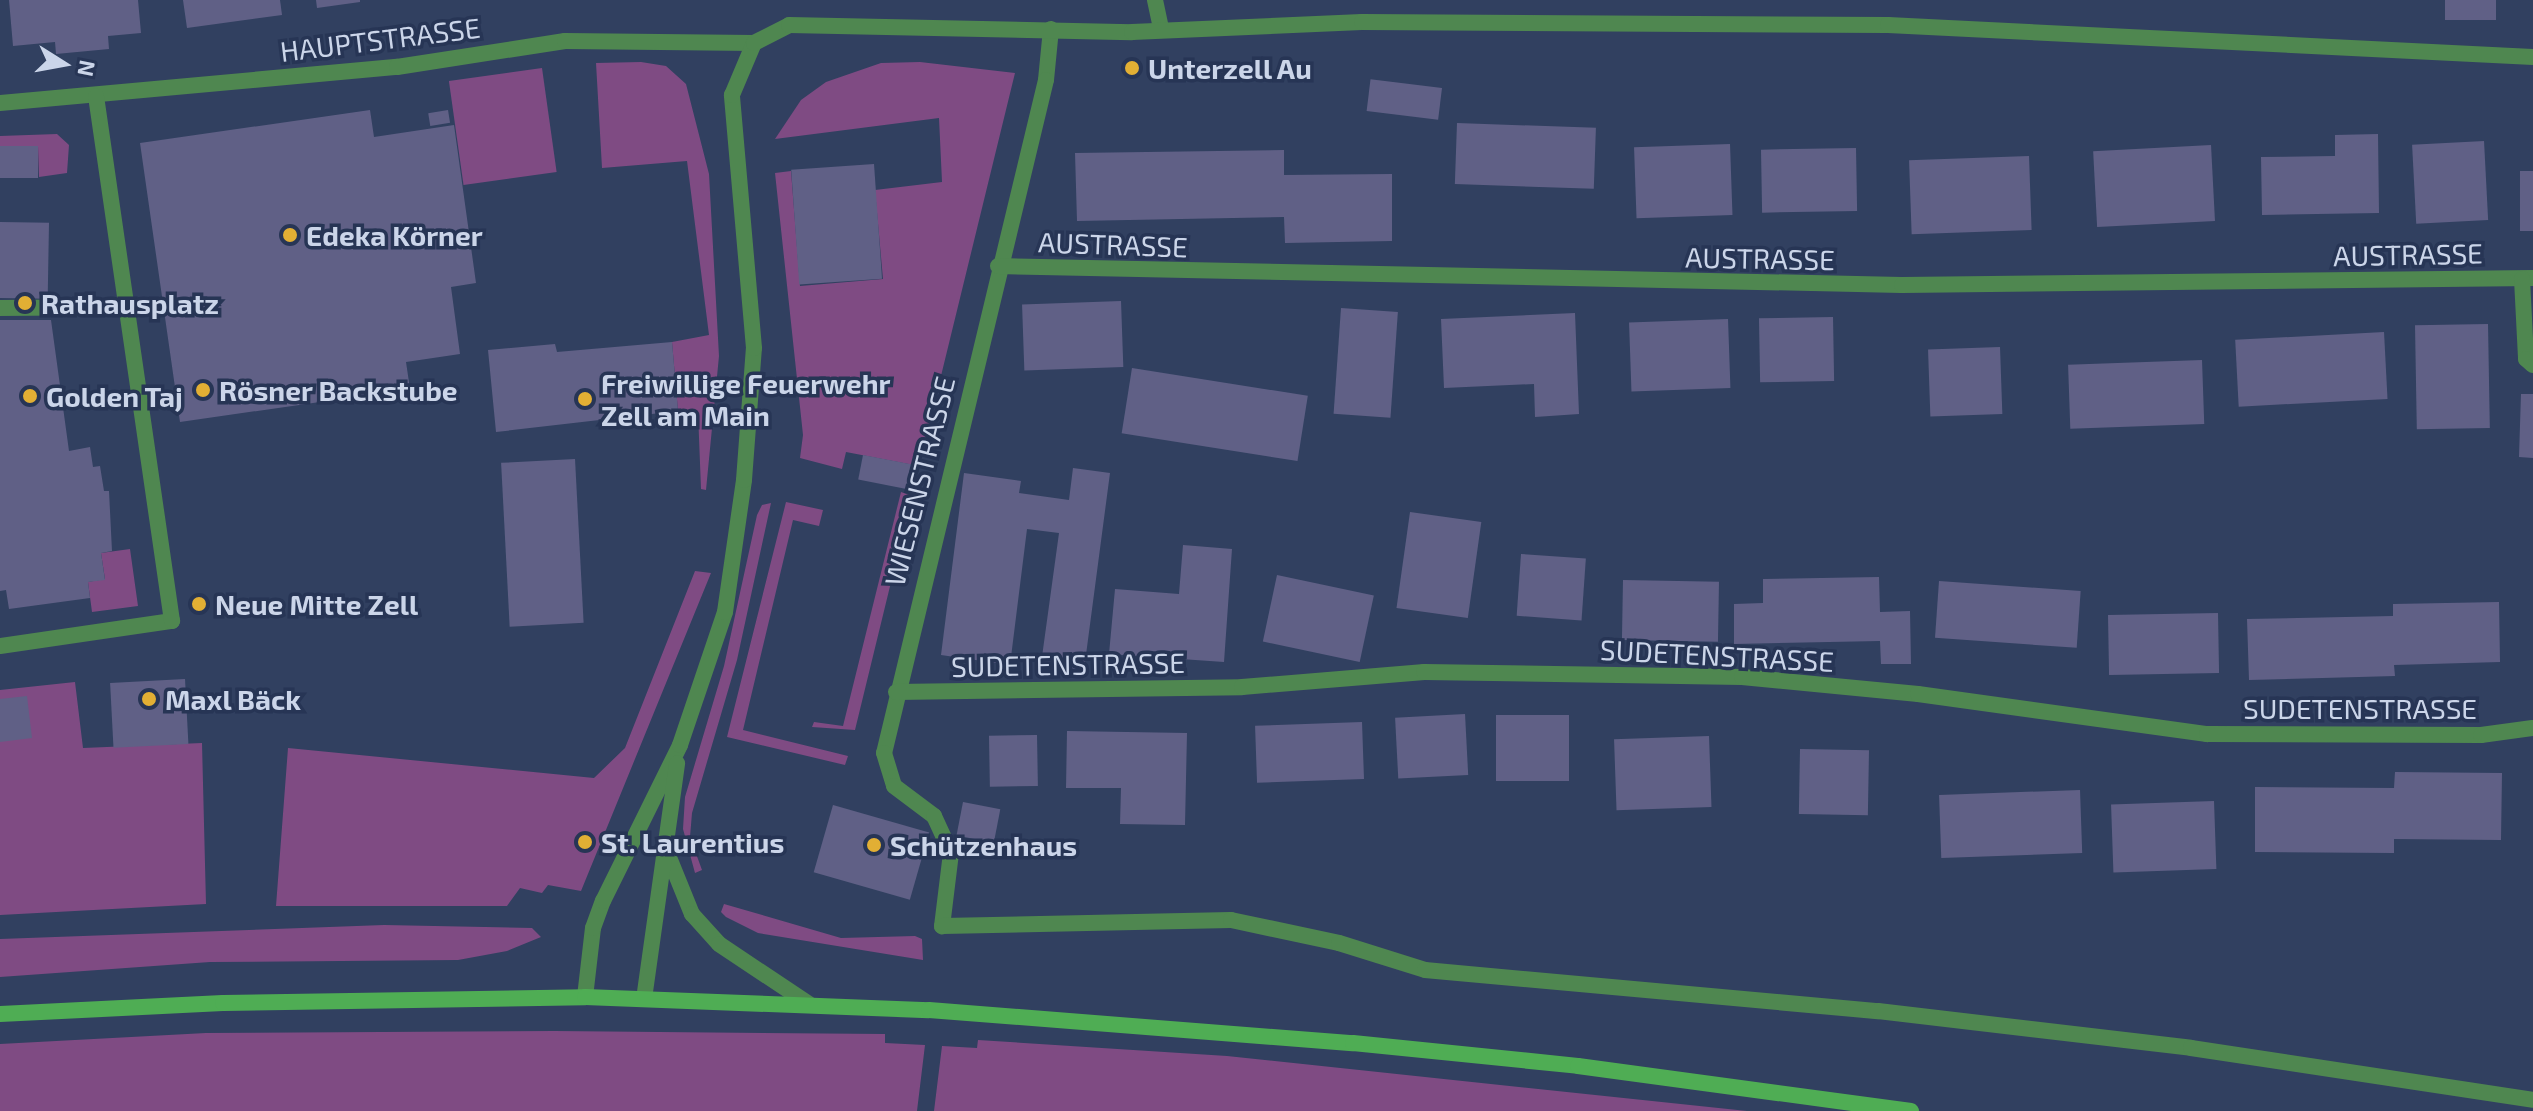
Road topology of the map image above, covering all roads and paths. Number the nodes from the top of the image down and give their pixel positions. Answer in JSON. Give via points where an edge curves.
{"nodes":[{"id":1,"x":1155,"y":0,"type":"edge"},
{"id":2,"x":1051,"y":29,"type":"junction"},
{"id":3,"x":1161,"y":29,"type":"junction"},
{"id":4,"x":754,"y":43,"type":"junction"},
{"id":5,"x":2533,"y":57,"type":"edge"},
{"id":6,"x":96,"y":96,"type":"junction"},
{"id":7,"x":0,"y":103,"type":"edge"},
{"id":8,"x":998,"y":266,"type":"junction"},
{"id":9,"x":2528,"y":278,"type":"edge"},
{"id":10,"x":127,"y":307,"type":"junction"},
{"id":11,"x":0,"y":308,"type":"edge"},
{"id":12,"x":2533,"y":365,"type":"edge"},
{"id":13,"x":0,"y":646,"type":"edge"},
{"id":14,"x":896,"y":692,"type":"junction"},
{"id":15,"x":2533,"y":728,"type":"edge"},
{"id":16,"x":680,"y":745,"type":"junction"},
{"id":17,"x":664,"y":845,"type":"junction"},
{"id":18,"x":585,"y":997,"type":"junction"},
{"id":19,"x":644,"y":999,"type":"junction"},
{"id":20,"x":809,"y":1004,"type":"junction"},
{"id":21,"x":0,"y":1014,"type":"edge"},
{"id":22,"x":2533,"y":1100,"type":"edge"},
{"id":23,"x":1911,"y":1111,"type":"edge"}],
"edges":[{"from":1,"to":3,"type":"street"},
{"from":2,"to":3,"type":"street","name":"HAUPTSTRASSE"},
{"from":2,"to":4,"type":"street","name":"HAUPTSTRASSE","via":[[789,25]]},
{"from":2,"to":8,"type":"street","name":"WIESENSTRASSE","via":[[1046,80]]},
{"from":3,"to":5,"type":"street","name":"HAUPTSTRASSE","via":[[1362,22],[1888,25]]},
{"from":4,"to":6,"type":"street","name":"HAUPTSTRASSE","via":[[565,41],[397,67]]},
{"from":4,"to":16,"type":"street","via":[[732,95],[754,348],[744,480],[725,612]]},
{"from":6,"to":7,"type":"street","name":"HAUPTSTRASSE"},
{"from":6,"to":10,"type":"street"},
{"from":8,"to":9,"type":"street","name":"AUSTRASSE","via":[[1902,285]]},
{"from":8,"to":14,"type":"street","name":"WIESENSTRASSE"},
{"from":9,"to":12,"type":"street","name":"AUSTRASSE","via":[[2526,359]]},
{"from":10,"to":11,"type":"street"},
{"from":10,"to":13,"type":"street","via":[[172,621]]},
{"from":14,"to":15,"type":"street","name":"SUDETENSTRASSE","via":[[1227,688],[1424,672],[1742,677],[1918,694],[2207,734],[2481,735]]},
{"from":14,"to":22,"type":"street","name":"WIESENSTRASSE","via":[[884,753],[894,786],[934,816],[951,853],[942,926],[1231,920],[1339,943],[1425,970],[2191,1048]]},
{"from":16,"to":17,"type":"street"},
{"from":16,"to":18,"type":"street","via":[[603,901],[593,928]]},
{"from":17,"to":19,"type":"street"},
{"from":17,"to":20,"type":"street","via":[[692,914],[719,944]]},
{"from":18,"to":19,"type":"main road"},
{"from":18,"to":21,"type":"main road","via":[[223,1003]]},
{"from":19,"to":20,"type":"main road"},
{"from":20,"to":23,"type":"main road","via":[[1353,1043],[1578,1066]]}]}
